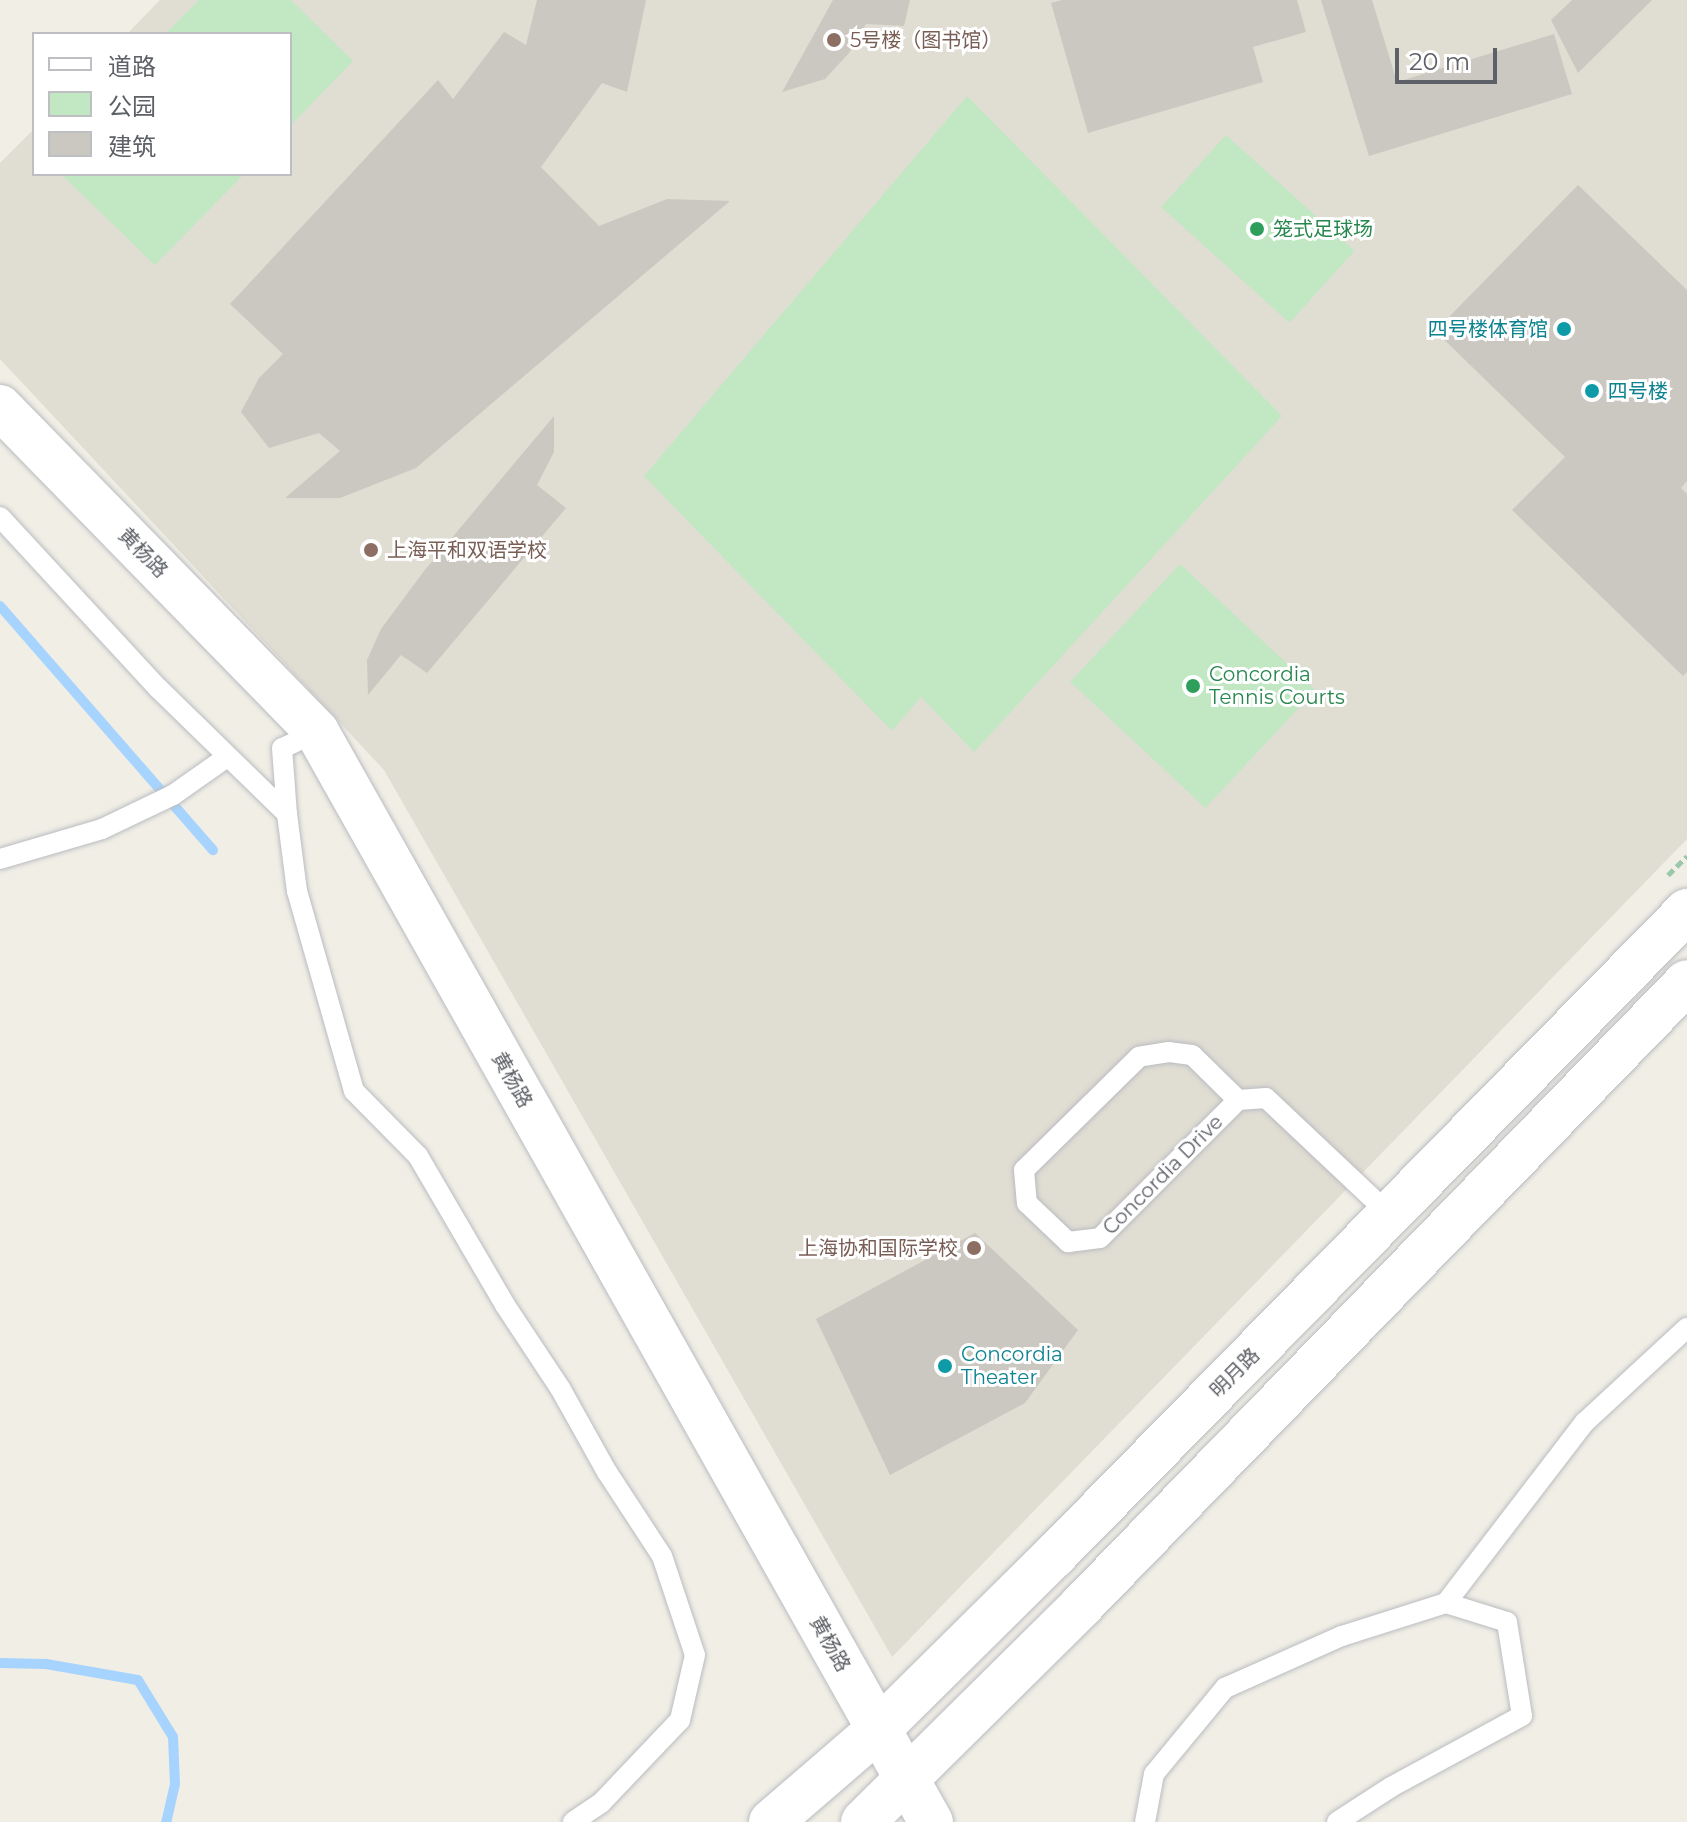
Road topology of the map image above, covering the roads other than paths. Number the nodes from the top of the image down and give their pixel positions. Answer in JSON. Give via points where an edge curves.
{"nodes":[{"id":1,"x":0,"y":407,"type":"edge"},
{"id":2,"x":0,"y":517,"type":"edge"},
{"id":3,"x":317,"y":732,"type":"junction"},
{"id":4,"x":227,"y":757,"type":"junction"},
{"id":5,"x":287,"y":814,"type":"junction"},
{"id":6,"x":0,"y":859,"type":"edge"},
{"id":7,"x":1687,"y":911,"type":"edge"},
{"id":8,"x":1687,"y":982,"type":"edge"},
{"id":9,"x":1238,"y":1100,"type":"junction"},
{"id":10,"x":1391,"y":1216,"type":"junction"},
{"id":11,"x":1687,"y":1328,"type":"edge"},
{"id":12,"x":1446,"y":1603,"type":"junction"},
{"id":13,"x":880,"y":1728,"type":"junction"},
{"id":14,"x":908,"y":1781,"type":"junction"},
{"id":15,"x":573,"y":1822,"type":"edge"},
{"id":16,"x":771,"y":1822,"type":"edge"},
{"id":17,"x":863,"y":1822,"type":"edge"},
{"id":18,"x":931,"y":1822,"type":"edge"},
{"id":19,"x":1145,"y":1822,"type":"edge"},
{"id":20,"x":1337,"y":1822,"type":"edge"}],
"edges":[{"from":1,"to":3,"type":"street","name":"黄杨路"},
{"from":2,"to":4,"type":"lane"},
{"from":3,"to":5,"type":"lane","via":[[282,748]]},
{"from":3,"to":13,"type":"street","name":"黄杨路"},
{"from":4,"to":5,"type":"lane"},
{"from":4,"to":6,"type":"lane","via":[[173,795],[102,829]]},
{"from":5,"to":15,"type":"lane","via":[[297,891],[354,1091],[418,1156],[662,1556],[695,1655],[680,1720],[601,1803]]},
{"from":7,"to":10,"type":"street","name":"明月路"},
{"from":8,"to":14,"type":"street"},
{"from":9,"to":9,"type":"lane","name":"Concordia Drive","via":[[1100,1238],[1068,1242],[1027,1203],[1024,1170],[1139,1057],[1192,1055]]},
{"from":9,"to":10,"type":"lane","name":"Concordia Drive","via":[[1266,1098]]},
{"from":10,"to":13,"type":"street","name":"明月路"},
{"from":11,"to":12,"type":"lane","via":[[1585,1422]]},
{"from":12,"to":19,"type":"lane","via":[[1342,1636],[1225,1688],[1154,1774]]},
{"from":12,"to":20,"type":"lane","via":[[1507,1622],[1522,1716]]},
{"from":13,"to":14,"type":"street","name":"黄杨路"},
{"from":13,"to":16,"type":"street","name":"明月路"},
{"from":14,"to":17,"type":"street"},
{"from":14,"to":18,"type":"street","name":"黄杨路"}]}
